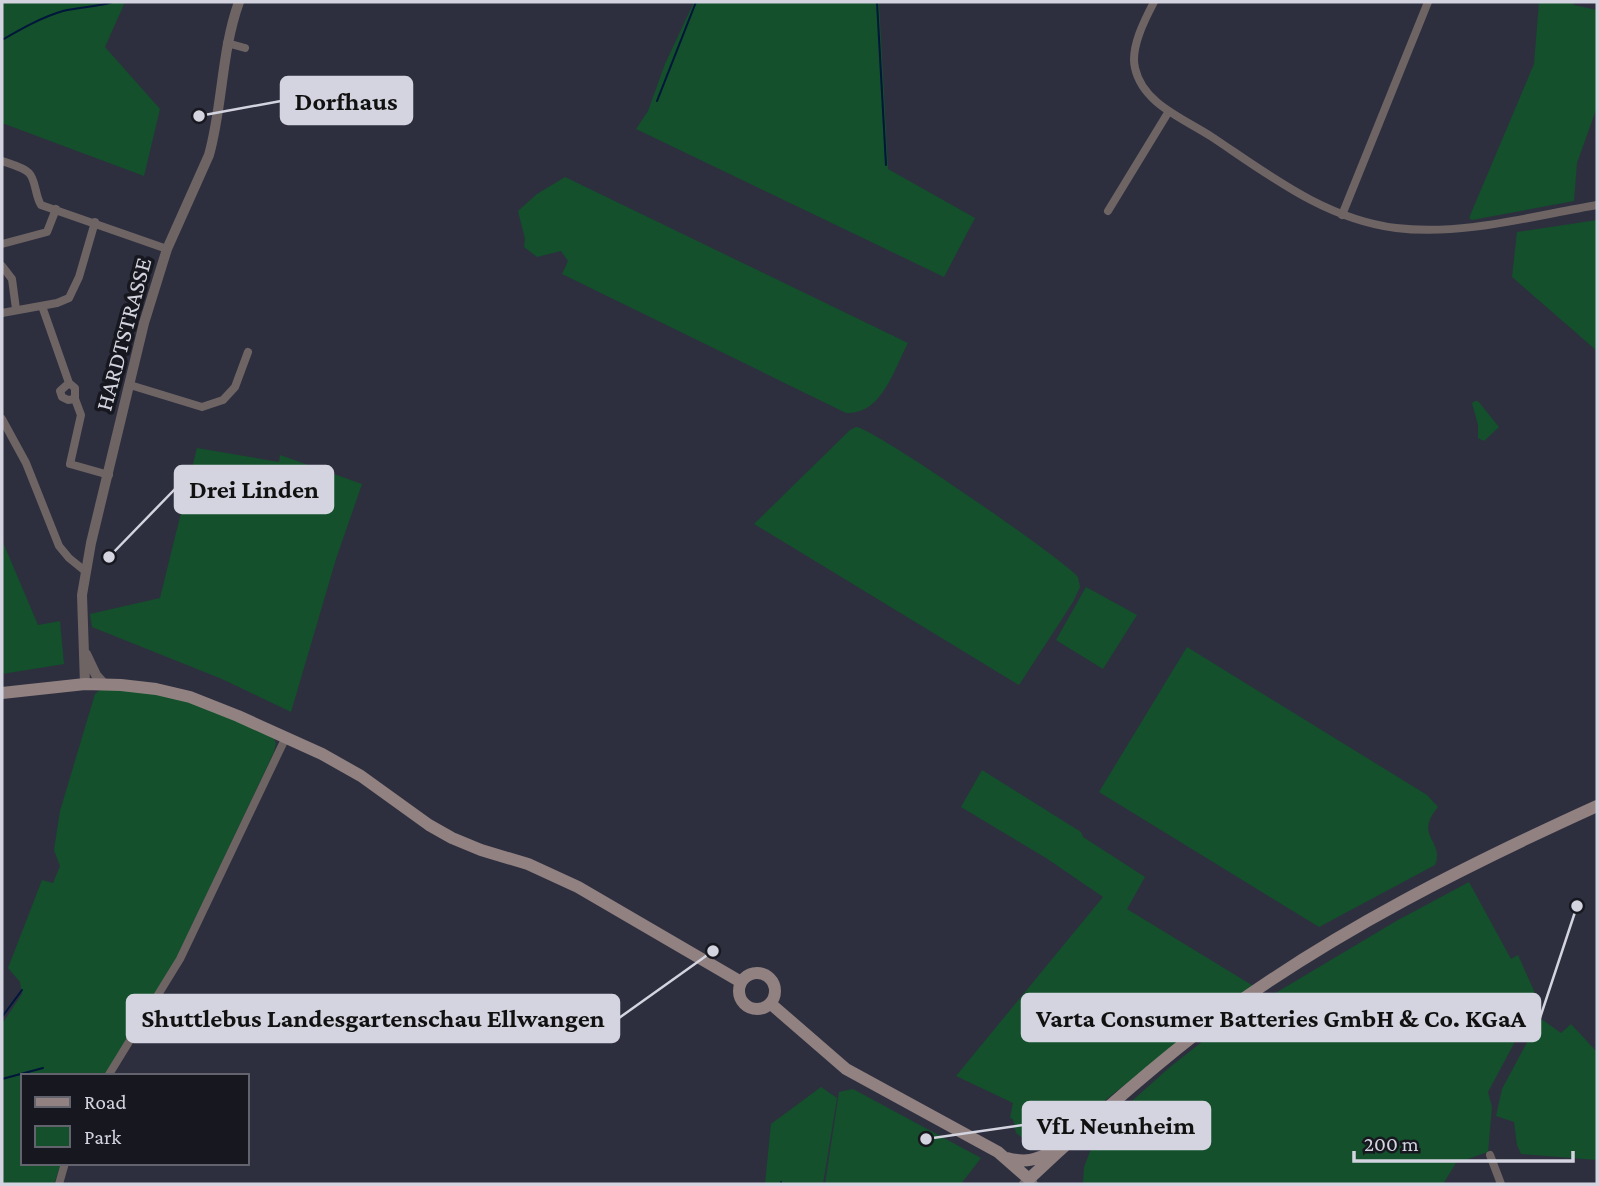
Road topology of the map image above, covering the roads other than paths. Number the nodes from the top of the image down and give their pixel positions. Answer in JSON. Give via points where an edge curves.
{"nodes":[{"id":1,"x":239,"y":2,"type":"edge"},
{"id":2,"x":1154,"y":2,"type":"edge"},
{"id":3,"x":1428,"y":2,"type":"edge"},
{"id":4,"x":227,"y":43,"type":"junction"},
{"id":5,"x":245,"y":48,"type":"dead end"},
{"id":6,"x":1169,"y":111,"type":"junction"},
{"id":7,"x":2,"y":161,"type":"edge"},
{"id":8,"x":1597,"y":205,"type":"edge"},
{"id":9,"x":56,"y":209,"type":"junction"},
{"id":10,"x":1108,"y":211,"type":"dead end"},
{"id":11,"x":1342,"y":215,"type":"junction"},
{"id":12,"x":95,"y":222,"type":"junction"},
{"id":13,"x":2,"y":244,"type":"edge"},
{"id":14,"x":167,"y":249,"type":"junction"},
{"id":15,"x":2,"y":266,"type":"edge"},
{"id":16,"x":42,"y":306,"type":"junction"},
{"id":17,"x":16,"y":309,"type":"junction"},
{"id":18,"x":2,"y":313,"type":"edge"},
{"id":19,"x":248,"y":352,"type":"dead end"},
{"id":20,"x":130,"y":385,"type":"junction"},
{"id":21,"x":2,"y":419,"type":"edge"},
{"id":22,"x":109,"y":475,"type":"junction"},
{"id":23,"x":85,"y":571,"type":"junction"},
{"id":24,"x":84,"y":649,"type":"junction"},
{"id":25,"x":85,"y":684,"type":"junction"},
{"id":26,"x":104,"y":684,"type":"junction"},
{"id":27,"x":2,"y":693,"type":"edge"},
{"id":28,"x":286,"y":737,"type":"junction"},
{"id":29,"x":1597,"y":806,"type":"edge"},
{"id":30,"x":741,"y":982,"type":"junction"},
{"id":31,"x":771,"y":1004,"type":"junction"},
{"id":32,"x":109,"y":1074,"type":"edge"},
{"id":33,"x":1062,"y":1148,"type":"junction"},
{"id":34,"x":1490,"y":1155,"type":"dead end"},
{"id":35,"x":1006,"y":1157,"type":"junction"},
{"id":36,"x":64,"y":1165,"type":"edge"},
{"id":37,"x":1029,"y":1182,"type":"edge"},
{"id":38,"x":59,"y":1184,"type":"edge"},
{"id":39,"x":1501,"y":1184,"type":"edge"}],
"edges":[{"from":1,"to":4,"type":"street","name":"HARDTSTRASSE"},
{"from":2,"to":6,"type":"street","via":[[1135,50],[1134,66],[1144,90]]},
{"from":3,"to":11,"type":"street"},
{"from":4,"to":5,"type":"street"},
{"from":4,"to":14,"type":"street","name":"HARDTSTRASSE","via":[[209,155]]},
{"from":6,"to":10,"type":"street"},
{"from":6,"to":11,"type":"street","via":[[1254,167]]},
{"from":7,"to":9,"type":"street","via":[[27,171],[41,205]]},
{"from":8,"to":11,"type":"street","via":[[1461,229],[1394,227]]},
{"from":9,"to":12,"type":"street"},
{"from":9,"to":13,"type":"street","via":[[47,232]]},
{"from":12,"to":14,"type":"street"},
{"from":12,"to":16,"type":"street","via":[[69,298]]},
{"from":14,"to":20,"type":"street","name":"HARDTSTRASSE"},
{"from":15,"to":17,"type":"street","via":[[12,279]]},
{"from":16,"to":17,"type":"street"},
{"from":16,"to":22,"type":"street","via":[[81,415],[71,464]]},
{"from":17,"to":18,"type":"street"},
{"from":19,"to":20,"type":"street","via":[[235,387],[223,400],[202,407]]},
{"from":20,"to":22,"type":"street","name":"HARDTSTRASSE"},
{"from":21,"to":23,"type":"street","via":[[26,463],[59,545]]},
{"from":22,"to":23,"type":"street","name":"HARDTSTRASSE"},
{"from":23,"to":24,"type":"street","name":"HARDTSTRASSE"},
{"from":24,"to":25,"type":"street","name":"HARDTSTRASSE"},
{"from":24,"to":26,"type":"street"},
{"from":25,"to":26,"type":"main road"},
{"from":25,"to":27,"type":"main road"},
{"from":26,"to":28,"type":"main road","via":[[190,697]]},
{"from":28,"to":30,"type":"main road","via":[[361,776],[452,838],[578,887]]},
{"from":28,"to":32,"type":"street","via":[[180,959]]},
{"from":29,"to":33,"type":"main road","via":[[1412,897],[1294,966],[1181,1046]]},
{"from":30,"to":31,"type":"main road","via":[[739,994],[747,1007],[760,1010]]},
{"from":30,"to":31,"type":"main road","via":[[752,974],[766,975],[775,986]]},
{"from":31,"to":35,"type":"main road","via":[[846,1069]]},
{"from":33,"to":35,"type":"main road","via":[[1034,1161]]},
{"from":33,"to":37,"type":"main road"},
{"from":34,"to":39,"type":"street"},
{"from":35,"to":37,"type":"main road"},
{"from":36,"to":38,"type":"street"}]}
